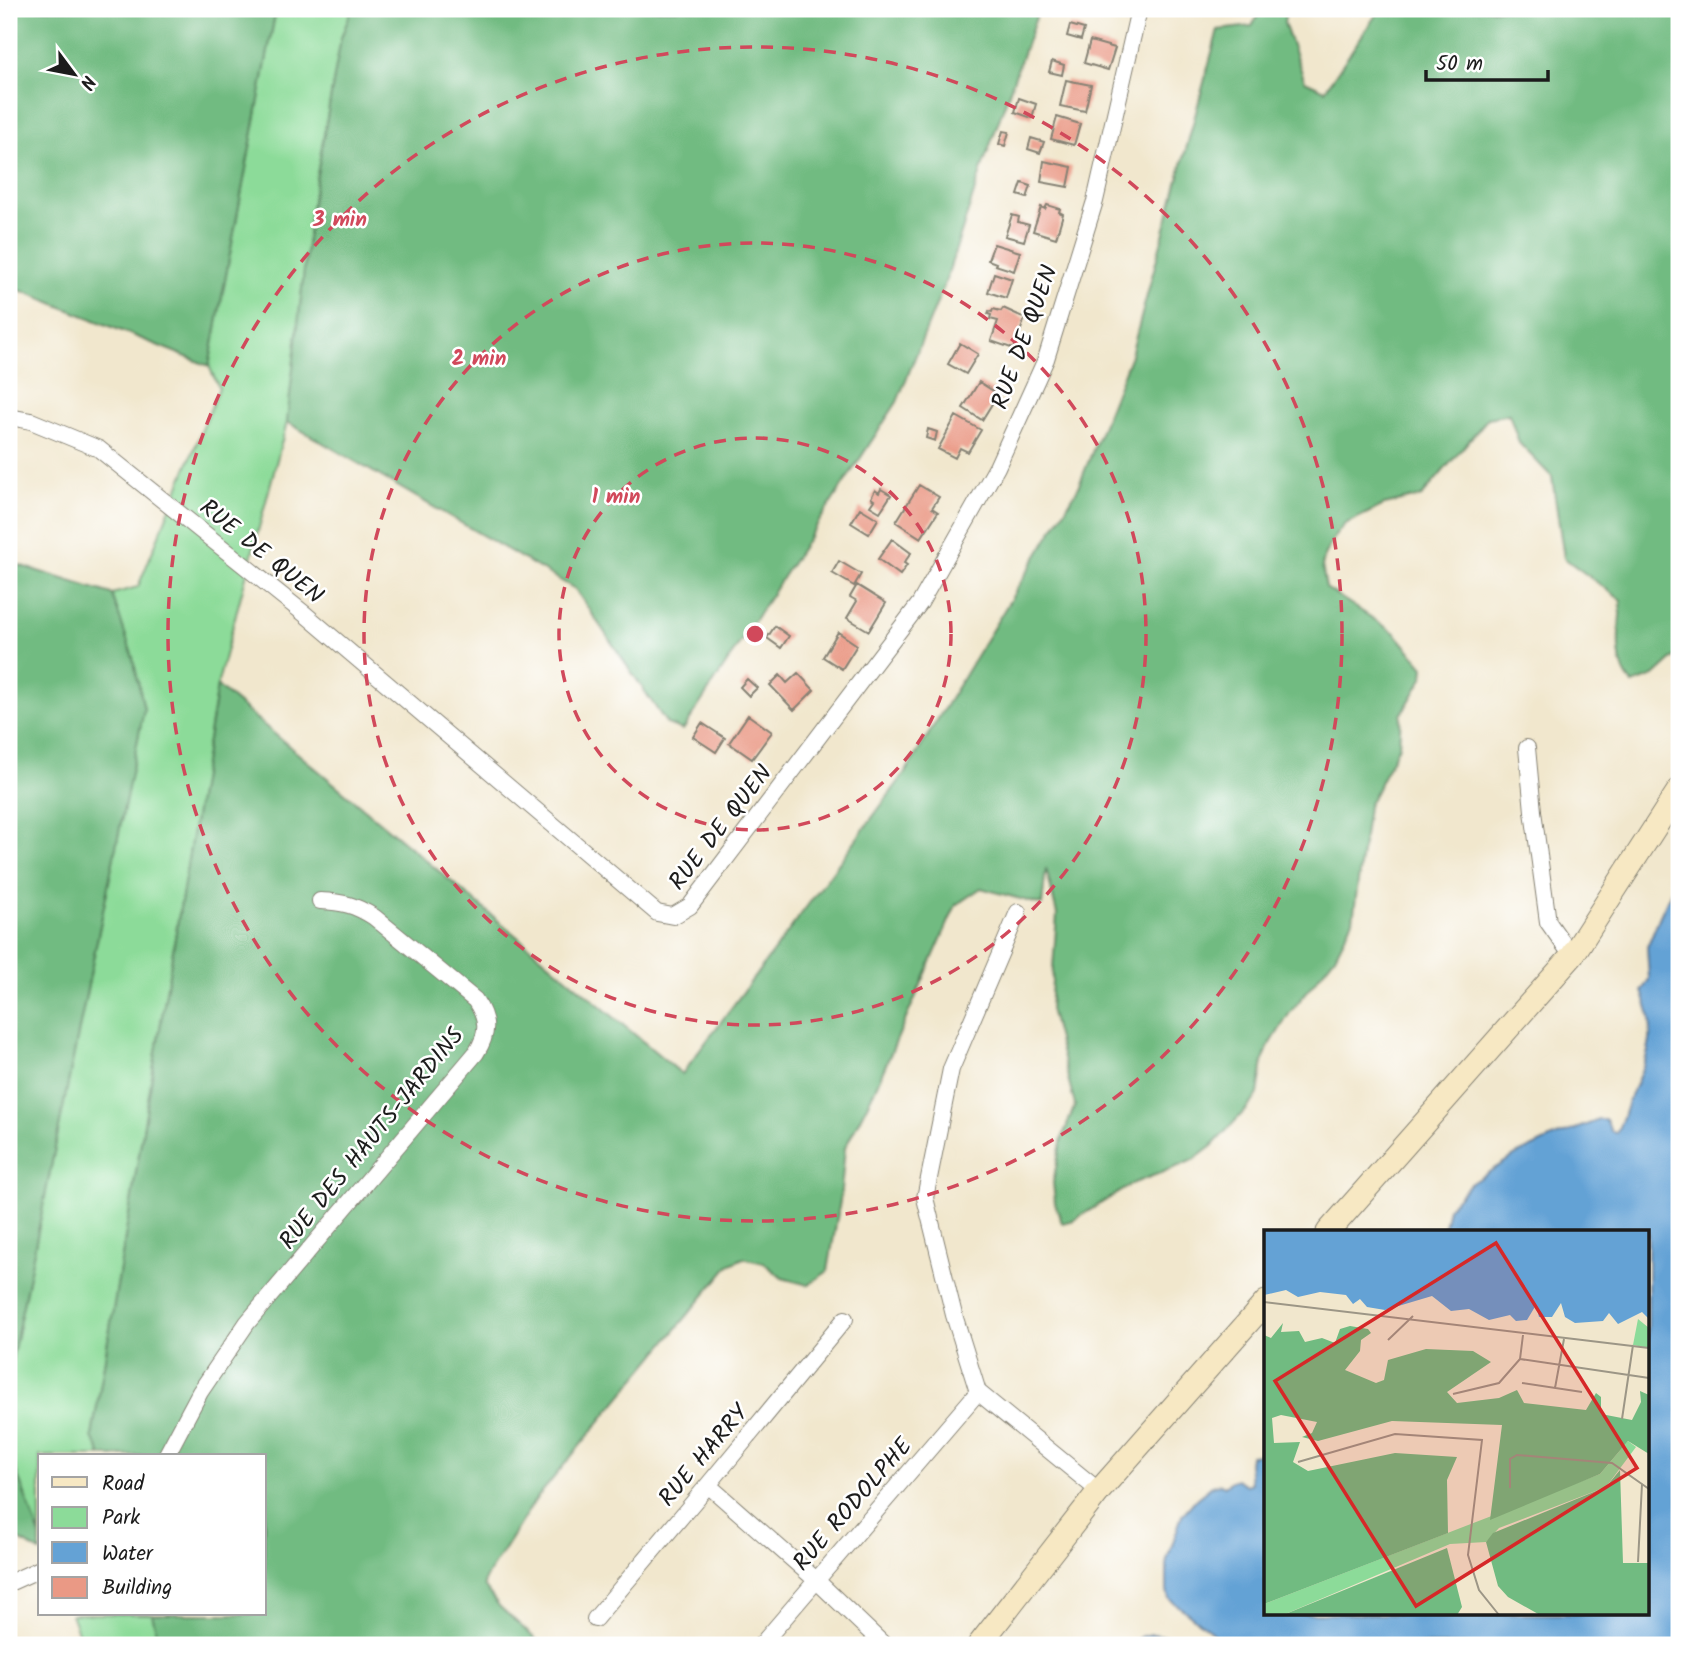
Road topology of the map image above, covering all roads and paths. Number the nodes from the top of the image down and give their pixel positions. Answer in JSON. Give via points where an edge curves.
{"nodes":[{"id":1,"x":1139,"y":9,"type":"edge"},
{"id":2,"x":9,"y":416,"type":"edge"},
{"id":3,"x":1527,"y":748,"type":"dead end"},
{"id":4,"x":1679,"y":790,"type":"edge"},
{"id":5,"x":320,"y":901,"type":"dead end"},
{"id":6,"x":1018,"y":912,"type":"dead end"},
{"id":7,"x":1572,"y":956,"type":"junction"},
{"id":8,"x":1330,"y":1230,"type":"edge"},
{"id":9,"x":1264,"y":1304,"type":"edge"},
{"id":10,"x":845,"y":1319,"type":"dead end"},
{"id":11,"x":978,"y":1392,"type":"junction"},
{"id":12,"x":167,"y":1454,"type":"edge"},
{"id":13,"x":709,"y":1485,"type":"junction"},
{"id":14,"x":1099,"y":1491,"type":"junction"},
{"id":15,"x":38,"y":1570,"type":"edge"},
{"id":16,"x":816,"y":1580,"type":"junction"},
{"id":17,"x":9,"y":1583,"type":"edge"},
{"id":18,"x":595,"y":1619,"type":"dead end"},
{"id":19,"x":761,"y":1645,"type":"edge"},
{"id":20,"x":884,"y":1645,"type":"edge"},
{"id":21,"x":979,"y":1645,"type":"edge"}],
"edges":[{"from":1,"to":2,"type":"street","name":"RUE DE QUEN","via":[[1095,201],[1046,359],[997,467],[920,603],[690,906],[673,916],[657,913],[306,615],[99,449]]},
{"from":3,"to":7,"type":"street","via":[[1548,922]]},
{"from":4,"to":7,"type":"main road"},
{"from":5,"to":12,"type":"street","name":"RUE DES HAUTS-JARDINS","via":[[359,907],[475,1000],[485,1021],[482,1043],[247,1323],[200,1392]]},
{"from":6,"to":11,"type":"street","via":[[951,1069],[925,1198]]},
{"from":7,"to":8,"type":"main road"},
{"from":9,"to":14,"type":"main road"},
{"from":10,"to":13,"type":"street","name":"RUE HARRY"},
{"from":11,"to":14,"type":"street"},
{"from":11,"to":16,"type":"street","name":"RUE RODOLPHE"},
{"from":13,"to":16,"type":"street"},
{"from":13,"to":18,"type":"street","name":"RUE HARRY"},
{"from":14,"to":21,"type":"main road"},
{"from":15,"to":17,"type":"street"},
{"from":16,"to":19,"type":"street","name":"RUE RODOLPHE"},
{"from":16,"to":20,"type":"street"}]}
